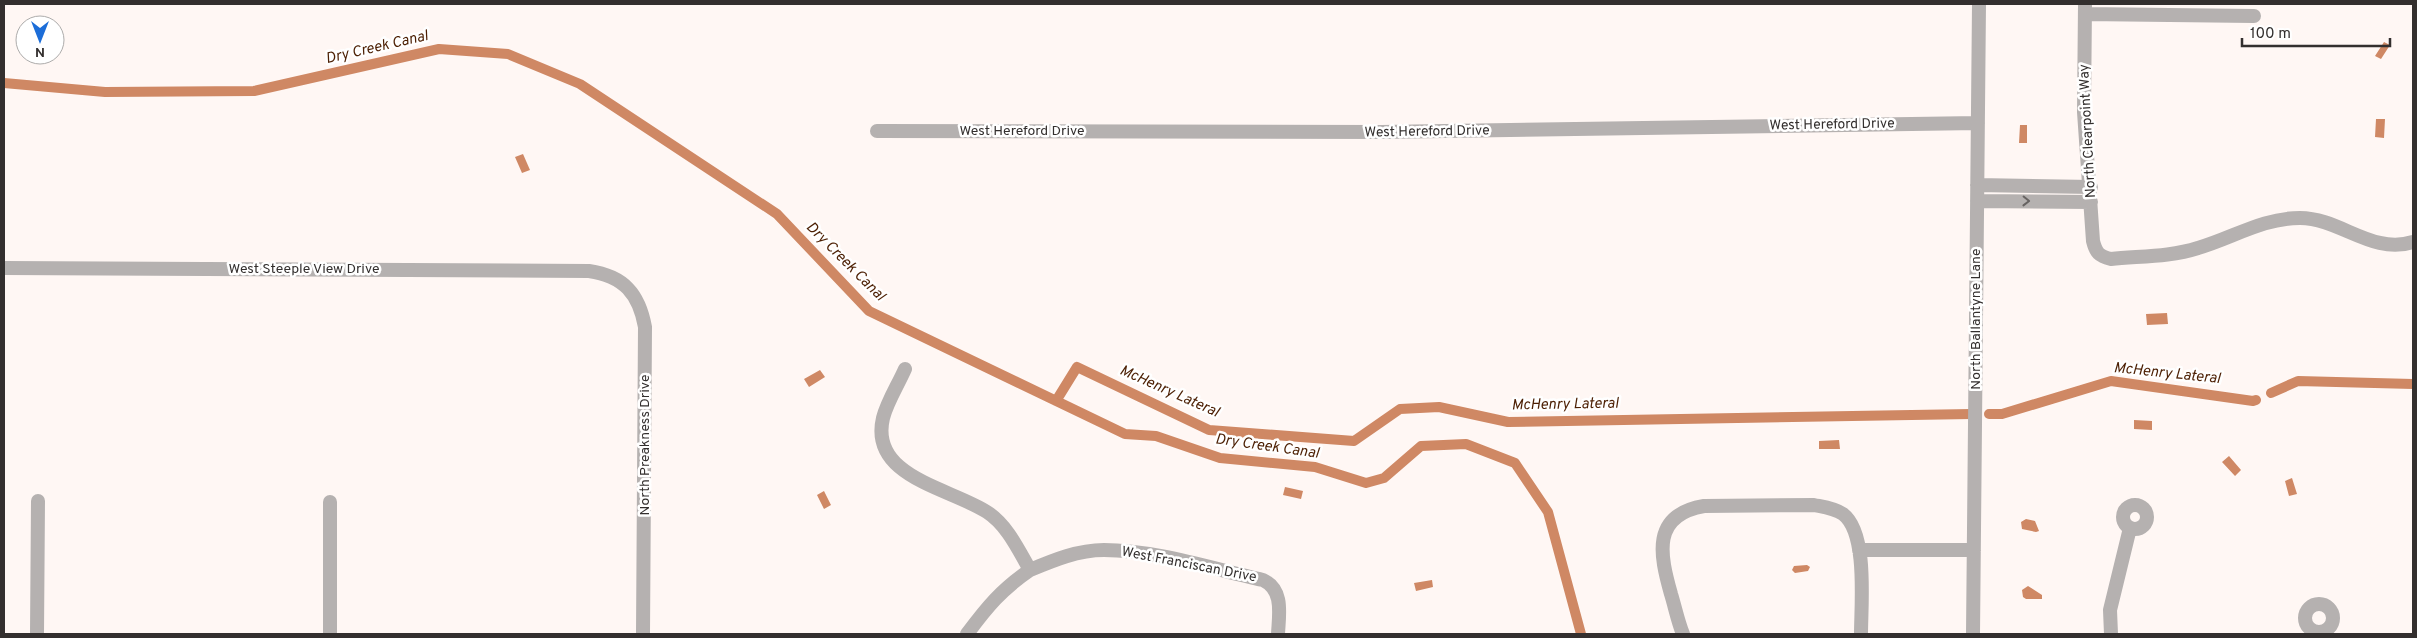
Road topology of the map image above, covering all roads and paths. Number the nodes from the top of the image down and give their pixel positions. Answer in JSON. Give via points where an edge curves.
{"nodes":[{"id":1,"x":1979,"y":4,"type":"edge"},
{"id":2,"x":2085,"y":9,"type":"edge"},
{"id":3,"x":2254,"y":16,"type":"dead end"},
{"id":4,"x":1978,"y":123,"type":"junction"},
{"id":5,"x":877,"y":131,"type":"dead end"},
{"id":6,"x":1977,"y":185,"type":"junction"},
{"id":7,"x":2090,"y":187,"type":"junction"},
{"id":8,"x":1977,"y":201,"type":"junction"},
{"id":9,"x":2091,"y":202,"type":"junction"},
{"id":10,"x":2413,"y":242,"type":"edge"},
{"id":11,"x":4,"y":268,"type":"edge"},
{"id":12,"x":605,"y":273,"type":"joint"},
{"id":13,"x":905,"y":369,"type":"dead end"},
{"id":14,"x":38,"y":501,"type":"dead end"},
{"id":15,"x":330,"y":502,"type":"dead end"},
{"id":16,"x":2130,"y":528,"type":"dead end"},
{"id":17,"x":1859,"y":550,"type":"junction"},
{"id":18,"x":1974,"y":550,"type":"junction"},
{"id":19,"x":1030,"y":570,"type":"junction"},
{"id":20,"x":38,"y":634,"type":"edge"},
{"id":21,"x":330,"y":634,"type":"edge"},
{"id":22,"x":643,"y":634,"type":"edge"},
{"id":23,"x":966,"y":634,"type":"edge"},
{"id":24,"x":1278,"y":634,"type":"edge"},
{"id":25,"x":1683,"y":634,"type":"edge"},
{"id":26,"x":1861,"y":634,"type":"edge"},
{"id":27,"x":1973,"y":634,"type":"edge"},
{"id":28,"x":2111,"y":634,"type":"edge"}],
"edges":[{"from":1,"to":4,"type":"street","name":"North Ballantyne Lane"},
{"from":2,"to":3,"type":"street"},
{"from":2,"to":7,"type":"street","name":"North Clearpoint Way","via":[[2084,112]]},
{"from":4,"to":5,"type":"street","name":"West Hereford Drive","via":[[1381,132]]},
{"from":4,"to":6,"type":"street","name":"North Ballantyne Lane"},
{"from":6,"to":7,"type":"street"},
{"from":6,"to":8,"type":"street","name":"North Ballantyne Lane"},
{"from":7,"to":9,"type":"street","name":"North Clearpoint Way"},
{"from":8,"to":9,"type":"street","one_way":true},
{"from":8,"to":18,"type":"street","name":"North Ballantyne Lane"},
{"from":9,"to":10,"type":"street","name":"North Clearpoint Way","via":[[2095,251],[2111,259],[2179,253],[2263,222],[2285,218],[2325,222],[2388,245]]},
{"from":11,"to":12,"type":"street","name":"West Steeple View Drive"},
{"from":12,"to":22,"type":"street","name":"North Preakness Drive","via":[[634,294],[642,309],[645,327]]},
{"from":13,"to":19,"type":"street","via":[[883,418],[881,433],[884,449],[893,464],[988,513],[1010,535]]},
{"from":14,"to":20,"type":"street"},
{"from":15,"to":21,"type":"street"},
{"from":16,"to":28,"type":"street","via":[[2110,610]]},
{"from":17,"to":18,"type":"street"},
{"from":17,"to":25,"type":"street","via":[[1858,536],[1844,515],[1831,508],[1814,505],[1704,506],[1680,514],[1666,530],[1661,545],[1662,563]]},
{"from":17,"to":26,"type":"street"},
{"from":18,"to":27,"type":"street","name":"North Ballantyne Lane"},
{"from":19,"to":23,"type":"street","name":"West Franciscan Drive","via":[[1008,584],[992,600]]},
{"from":19,"to":24,"type":"street","name":"West Franciscan Drive","via":[[1080,553],[1113,551],[1162,557],[1263,580],[1274,588],[1279,601]]}]}
